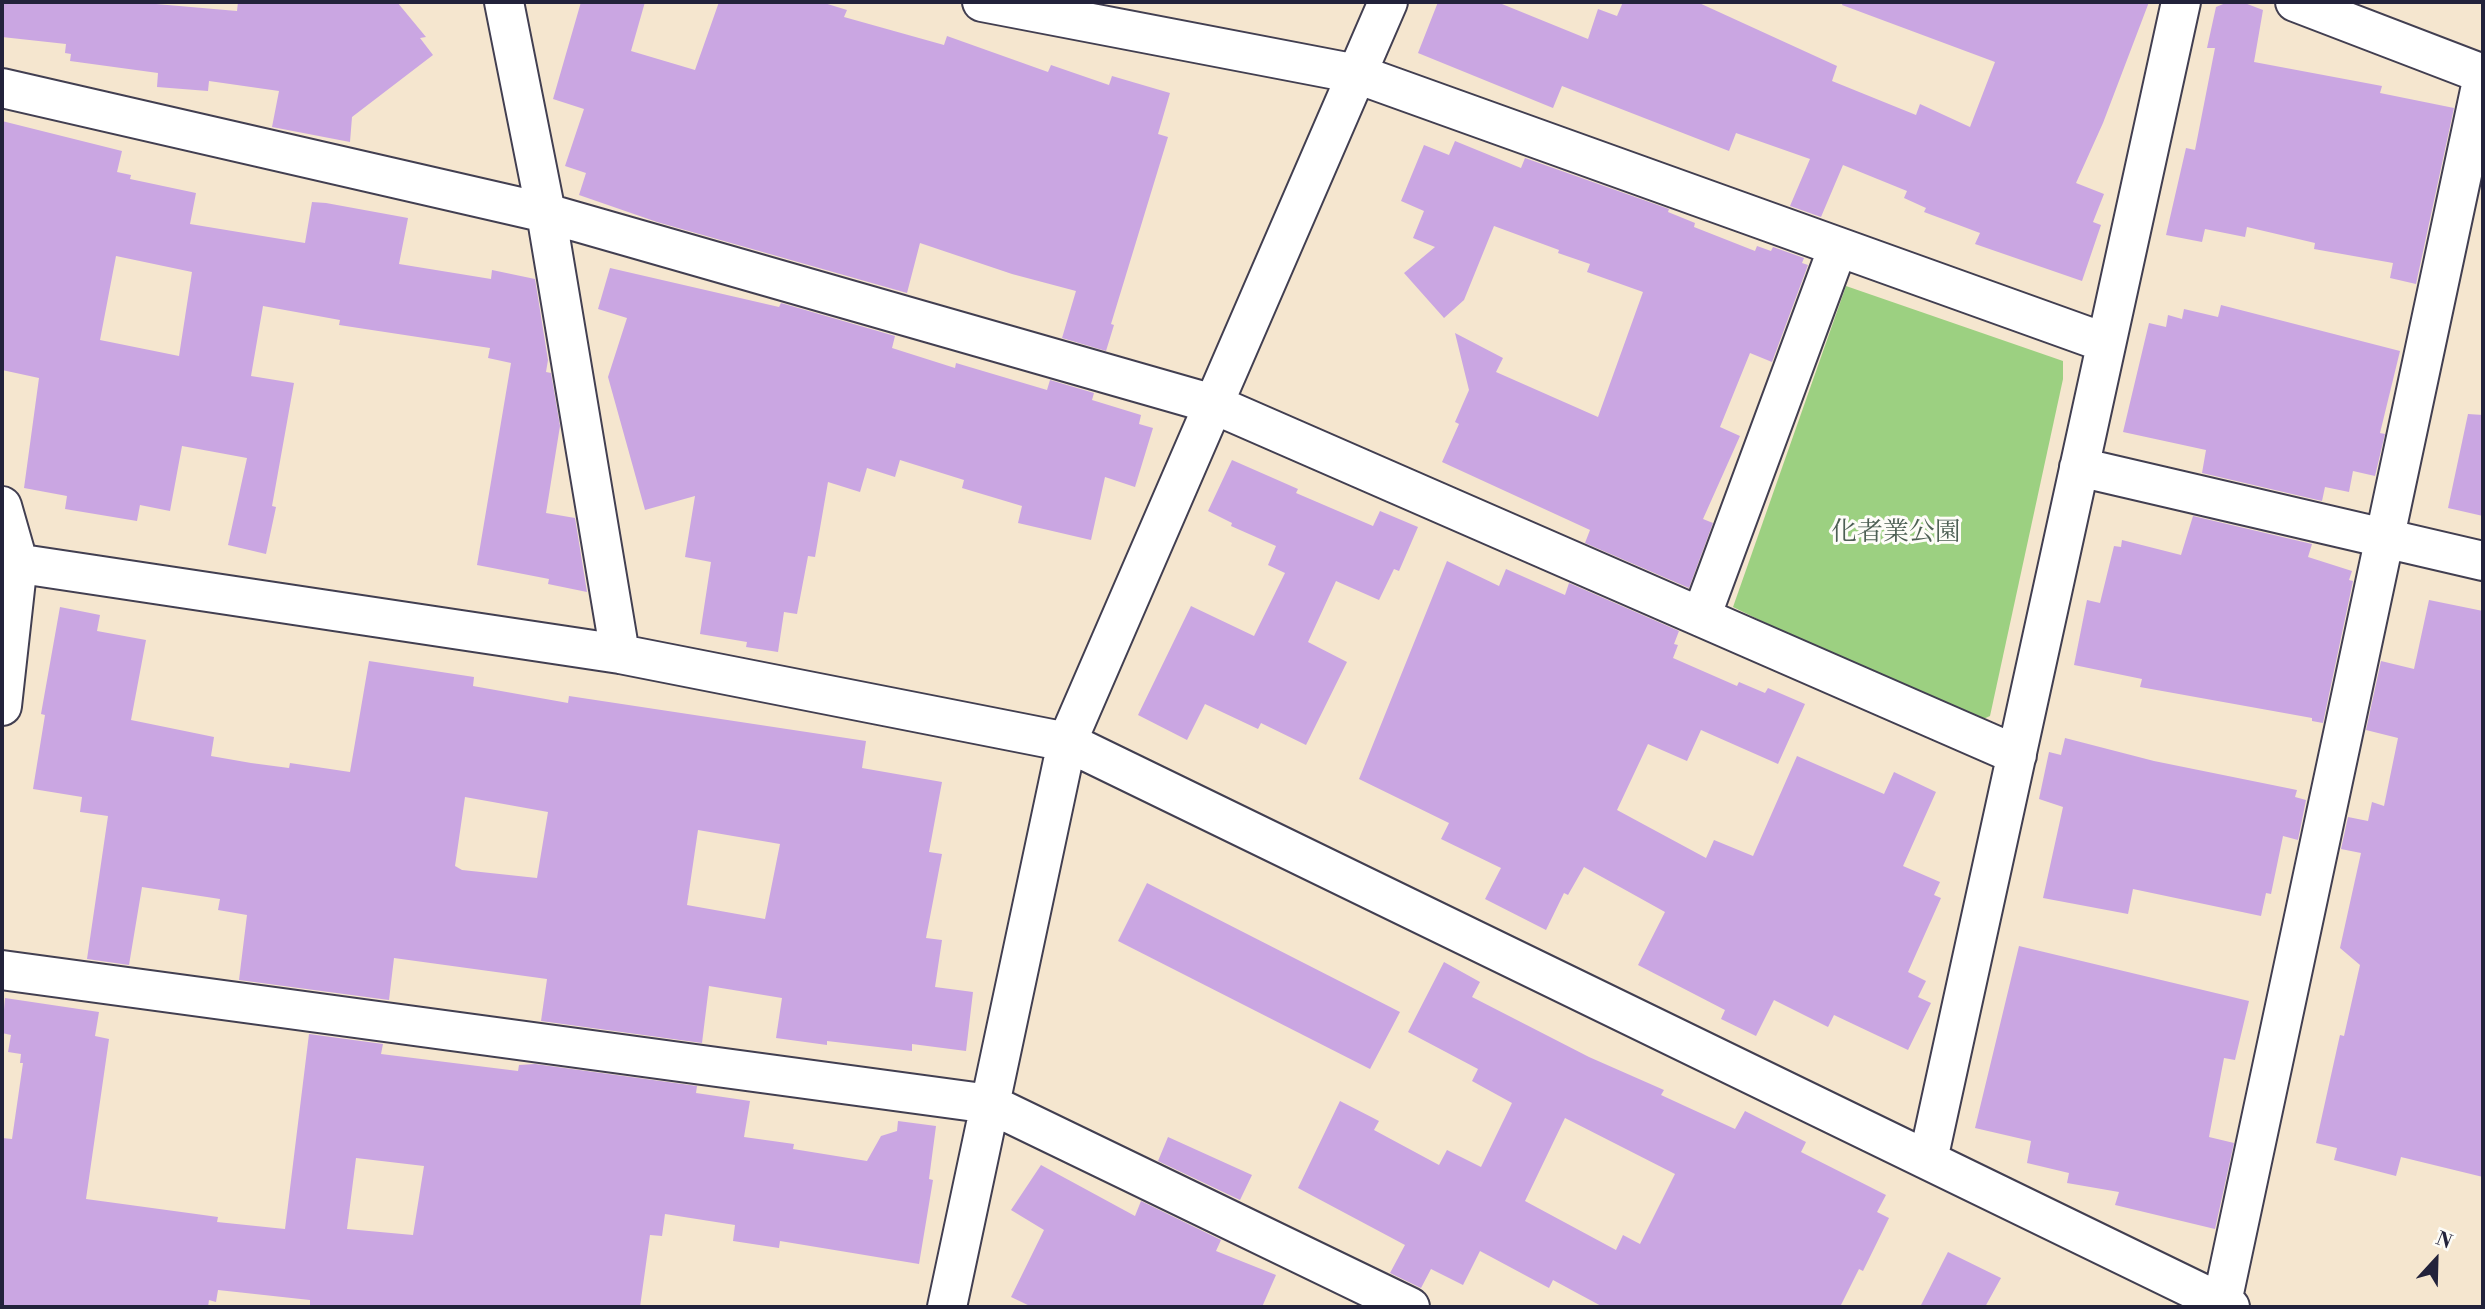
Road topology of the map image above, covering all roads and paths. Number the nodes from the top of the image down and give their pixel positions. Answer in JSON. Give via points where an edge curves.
{"nodes":[{"id":1,"x":504,"y":2,"type":"edge"},
{"id":2,"x":982,"y":2,"type":"edge"},
{"id":3,"x":1388,"y":2,"type":"edge"},
{"id":4,"x":2181,"y":2,"type":"edge"},
{"id":5,"x":2295,"y":2,"type":"edge"},
{"id":6,"x":1357,"y":74,"type":"junction"},
{"id":7,"x":2483,"y":75,"type":"edge"},
{"id":8,"x":2,"y":88,"type":"edge"},
{"id":9,"x":546,"y":213,"type":"junction"},
{"id":10,"x":1838,"y":247,"type":"junction"},
{"id":11,"x":2106,"y":343,"type":"junction"},
{"id":12,"x":1213,"y":404,"type":"junction"},
{"id":13,"x":2079,"y":467,"type":"junction"},
{"id":14,"x":2,"y":506,"type":"edge"},
{"id":15,"x":2385,"y":539,"type":"junction"},
{"id":16,"x":10,"y":561,"type":"edge"},
{"id":17,"x":2483,"y":561,"type":"edge"},
{"id":18,"x":1701,"y":617,"type":"junction"},
{"id":19,"x":620,"y":654,"type":"junction"},
{"id":20,"x":2,"y":706,"type":"edge"},
{"id":21,"x":1068,"y":742,"type":"junction"},
{"id":22,"x":2017,"y":755,"type":"junction"},
{"id":23,"x":2,"y":971,"type":"edge"},
{"id":24,"x":990,"y":1104,"type":"junction"},
{"id":25,"x":1928,"y":1160,"type":"junction"},
{"id":26,"x":2225,"y":1306,"type":"edge"},
{"id":27,"x":947,"y":1307,"type":"edge"},
{"id":28,"x":1410,"y":1307,"type":"edge"}],
"edges":[{"from":1,"to":9,"type":"street"},
{"from":2,"to":6,"type":"street"},
{"from":3,"to":6,"type":"street"},
{"from":4,"to":11,"type":"street"},
{"from":5,"to":7,"type":"street"},
{"from":6,"to":10,"type":"street"},
{"from":6,"to":12,"type":"street"},
{"from":7,"to":15,"type":"street"},
{"from":8,"to":9,"type":"street"},
{"from":9,"to":12,"type":"street"},
{"from":9,"to":19,"type":"street"},
{"from":10,"to":11,"type":"street"},
{"from":10,"to":18,"type":"street"},
{"from":11,"to":13,"type":"street"},
{"from":12,"to":18,"type":"street"},
{"from":12,"to":21,"type":"street"},
{"from":13,"to":15,"type":"street"},
{"from":13,"to":22,"type":"street"},
{"from":14,"to":16,"type":"street"},
{"from":15,"to":17,"type":"street"},
{"from":15,"to":26,"type":"street"},
{"from":16,"to":19,"type":"street"},
{"from":16,"to":20,"type":"street"},
{"from":18,"to":22,"type":"street"},
{"from":19,"to":21,"type":"street"},
{"from":21,"to":24,"type":"street"},
{"from":21,"to":25,"type":"street"},
{"from":22,"to":25,"type":"street"},
{"from":23,"to":24,"type":"street"},
{"from":24,"to":27,"type":"street"},
{"from":24,"to":28,"type":"street"},
{"from":25,"to":26,"type":"street"}]}
